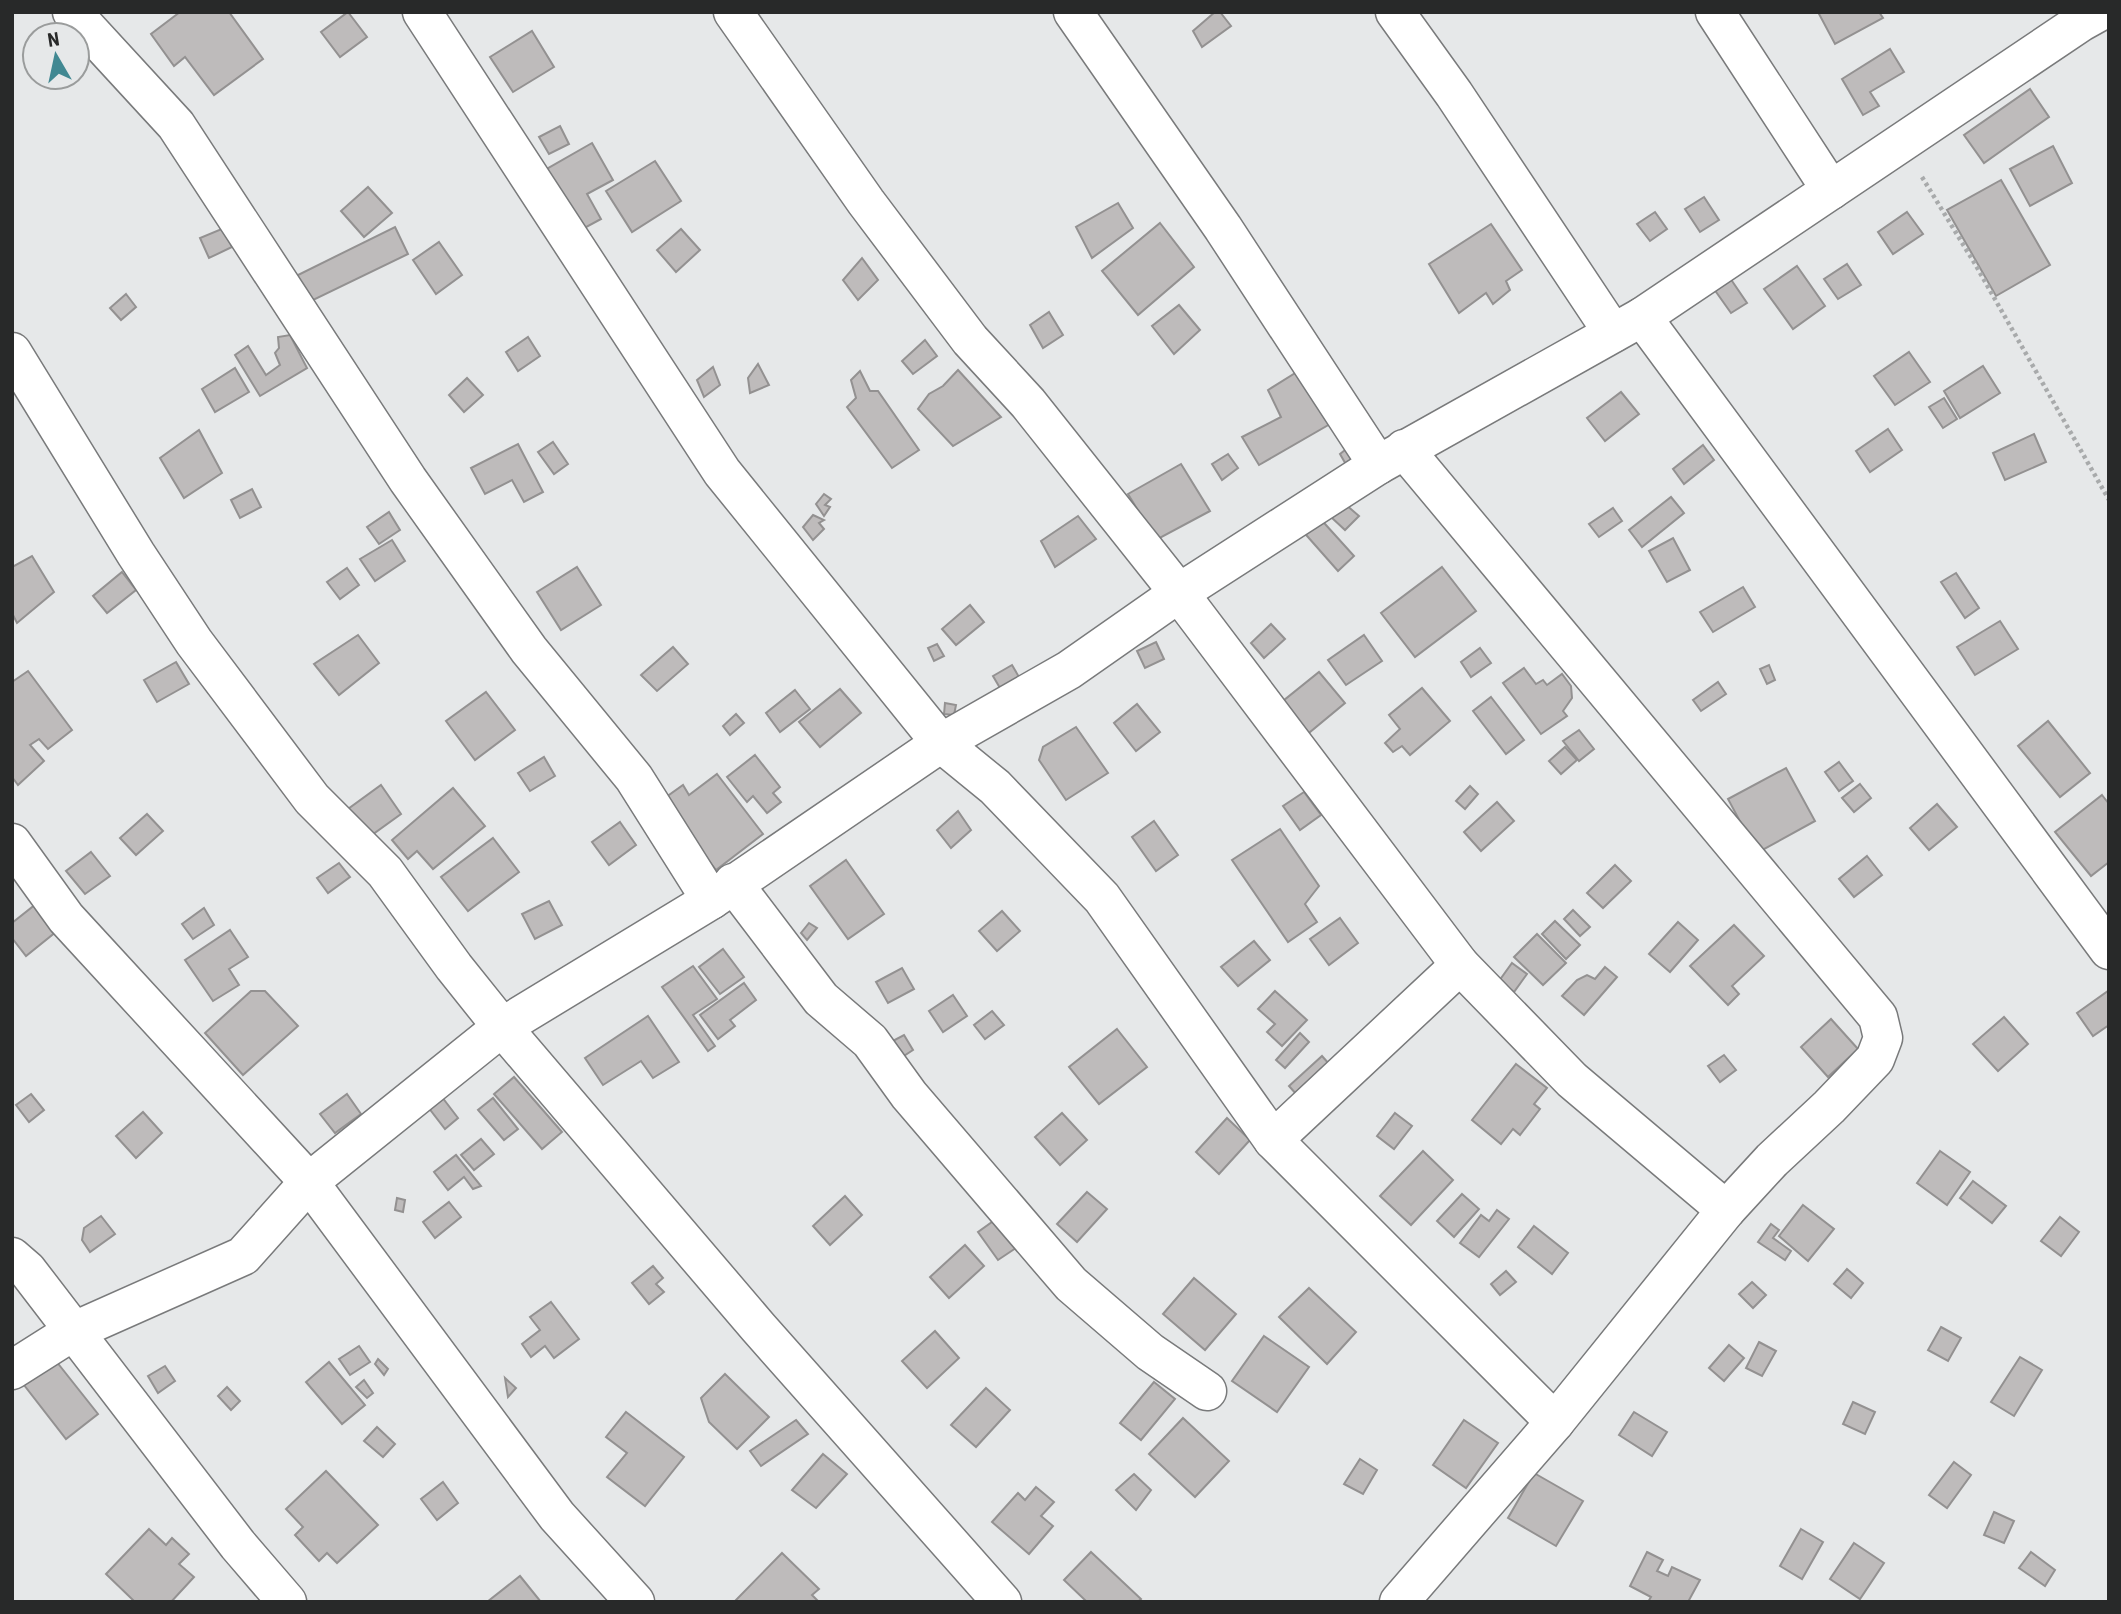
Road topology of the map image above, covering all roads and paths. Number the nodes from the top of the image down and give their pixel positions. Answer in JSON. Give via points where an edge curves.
{"nodes":[{"id":1,"x":72,"y":12,"type":"edge"},
{"id":2,"x":422,"y":12,"type":"edge"},
{"id":3,"x":733,"y":12,"type":"edge"},
{"id":4,"x":1073,"y":12,"type":"edge"},
{"id":5,"x":1395,"y":12,"type":"edge"},
{"id":6,"x":1715,"y":12,"type":"edge"},
{"id":7,"x":2084,"y":15,"type":"edge"},
{"id":8,"x":1901,"y":144,"type":"junction"},
{"id":9,"x":1831,"y":190,"type":"junction"},
{"id":10,"x":1628,"y":325,"type":"junction"},
{"id":11,"x":12,"y":352,"type":"edge"},
{"id":12,"x":1391,"y":457,"type":"junction"},
{"id":13,"x":2109,"y":500,"type":"edge"},
{"id":14,"x":1179,"y":593,"type":"junction"},
{"id":15,"x":941,"y":743,"type":"junction"},
{"id":16,"x":12,"y":843,"type":"edge"},
{"id":17,"x":722,"y":892,"type":"junction"},
{"id":18,"x":2109,"y":950,"type":"edge"},
{"id":19,"x":1460,"y":965,"type":"junction"},
{"id":20,"x":502,"y":1027,"type":"junction"},
{"id":21,"x":1273,"y":1140,"type":"junction"},
{"id":22,"x":309,"y":1182,"type":"junction"},
{"id":23,"x":1726,"y":1210,"type":"junction"},
{"id":24,"x":12,"y":1257,"type":"edge"},
{"id":25,"x":72,"y":1332,"type":"junction"},
{"id":26,"x":12,"y":1370,"type":"edge"},
{"id":27,"x":1207,"y":1391,"type":"dead end"},
{"id":28,"x":1555,"y":1422,"type":"junction"},
{"id":29,"x":287,"y":1602,"type":"edge"},
{"id":30,"x":635,"y":1602,"type":"edge"},
{"id":31,"x":1002,"y":1602,"type":"edge"},
{"id":32,"x":1399,"y":1602,"type":"edge"}],
"edges":[{"from":1,"to":17,"type":"street","via":[[176,125],[408,480],[529,650]]},
{"from":2,"to":15,"type":"street","via":[[723,471]]},
{"from":3,"to":14,"type":"street","via":[[970,341],[1028,402]]},
{"from":4,"to":12,"type":"street","via":[[1223,228]]},
{"from":5,"to":10,"type":"street"},
{"from":6,"to":9,"type":"street"},
{"from":7,"to":8,"type":"street"},
{"from":8,"to":9,"type":"street"},
{"from":8,"to":13,"type":"path"},
{"from":9,"to":10,"type":"street"},
{"from":10,"to":12,"type":"street"},
{"from":10,"to":18,"type":"street"},
{"from":11,"to":20,"type":"street","via":[[194,642],[312,799],[385,873]]},
{"from":12,"to":14,"type":"street"},
{"from":12,"to":23,"type":"street","via":[[1878,1017],[1883,1038],[1875,1059]]},
{"from":14,"to":15,"type":"street","via":[[1069,670]]},
{"from":14,"to":19,"type":"street"},
{"from":15,"to":17,"type":"street"},
{"from":15,"to":21,"type":"street","via":[[995,787],[1102,898]]},
{"from":16,"to":22,"type":"street","via":[[66,918]]},
{"from":17,"to":20,"type":"street"},
{"from":17,"to":27,"type":"street","via":[[821,999],[870,1041],[909,1095],[1071,1284],[1150,1352]]},
{"from":19,"to":21,"type":"street"},
{"from":19,"to":23,"type":"street","via":[[1572,1080]]},
{"from":20,"to":22,"type":"street"},
{"from":20,"to":31,"type":"street","via":[[758,1327]]},
{"from":21,"to":28,"type":"street"},
{"from":22,"to":25,"type":"street","via":[[243,1256]]},
{"from":22,"to":30,"type":"street","via":[[556,1516]]},
{"from":23,"to":28,"type":"street"},
{"from":24,"to":25,"type":"street","via":[[27,1270]]},
{"from":25,"to":26,"type":"street"},
{"from":25,"to":29,"type":"street","via":[[237,1545]]},
{"from":28,"to":32,"type":"street"}]}
